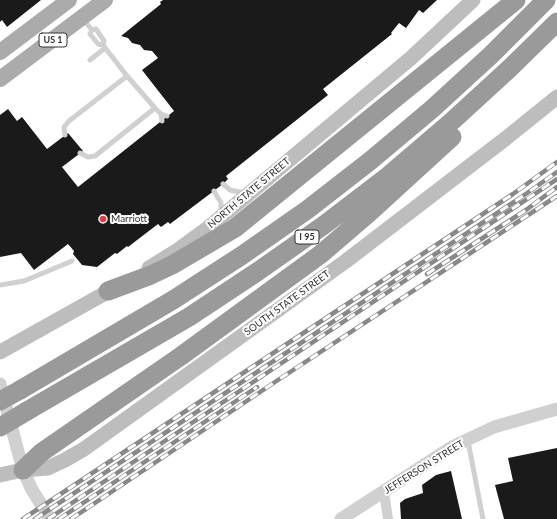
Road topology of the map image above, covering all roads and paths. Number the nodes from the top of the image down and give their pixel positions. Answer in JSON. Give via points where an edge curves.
{"nodes":[{"id":1,"x":69,"y":0,"type":"edge"},
{"id":2,"x":105,"y":0,"type":"edge"},
{"id":3,"x":473,"y":0,"type":"edge"},
{"id":4,"x":516,"y":0,"type":"edge"},
{"id":5,"x":546,"y":0,"type":"edge"},
{"id":6,"x":557,"y":22,"type":"edge"},
{"id":7,"x":87,"y":24,"type":"junction"},
{"id":8,"x":104,"y":46,"type":"junction"},
{"id":9,"x":0,"y":52,"type":"edge"},
{"id":10,"x":90,"y":60,"type":"dead end"},
{"id":11,"x":510,"y":68,"type":"junction"},
{"id":12,"x":127,"y":76,"type":"junction"},
{"id":13,"x":0,"y":79,"type":"edge"},
{"id":14,"x":557,"y":96,"type":"edge"},
{"id":15,"x":155,"y":108,"type":"junction"},
{"id":16,"x":161,"y":114,"type":"junction"},
{"id":17,"x":167,"y":116,"type":"dead end"},
{"id":18,"x":162,"y":121,"type":"dead end"},
{"id":19,"x":65,"y":135,"type":"dead end"},
{"id":20,"x":80,"y":153,"type":"dead end"},
{"id":21,"x":223,"y":184,"type":"dead end"},
{"id":22,"x":214,"y":191,"type":"dead end"},
{"id":23,"x":248,"y":194,"type":"junction"},
{"id":24,"x":221,"y":217,"type":"junction"},
{"id":25,"x":72,"y":262,"type":"dead end"},
{"id":26,"x":0,"y":284,"type":"edge"},
{"id":27,"x":108,"y":291,"type":"junction"},
{"id":28,"x":0,"y":352,"type":"edge"},
{"id":29,"x":0,"y":384,"type":"edge"},
{"id":30,"x":0,"y":401,"type":"edge"},
{"id":31,"x":557,"y":409,"type":"edge"},
{"id":32,"x":0,"y":427,"type":"edge"},
{"id":33,"x":468,"y":440,"type":"junction"},
{"id":34,"x":23,"y":470,"type":"junction"},
{"id":35,"x":0,"y":475,"type":"edge"},
{"id":36,"x":384,"y":492,"type":"junction"},
{"id":37,"x":50,"y":519,"type":"edge"},
{"id":38,"x":341,"y":519,"type":"edge"},
{"id":39,"x":388,"y":519,"type":"edge"},
{"id":40,"x":483,"y":519,"type":"edge"}],
"edges":[{"from":1,"to":9,"type":"main road","number":"US 1"},
{"from":2,"to":7,"type":"main road","number":"US 1"},
{"from":3,"to":23,"type":"main road","name":"NORTH STATE STREET","via":[[406,62]]},
{"from":4,"to":27,"type":"highway","via":[[235,228],[172,265]]},
{"from":5,"to":30,"type":"highway","number":"I 95","bridge":true,"via":[[432,109],[307,210],[173,300]]},
{"from":6,"to":11,"type":"highway","number":"I 95"},
{"from":7,"to":8,"type":"lane","via":[[90,34],[98,44]]},
{"from":7,"to":13,"type":"main road","number":"US 1"},
{"from":8,"to":10,"type":"lane"},
{"from":8,"to":12,"type":"lane"},
{"from":11,"to":32,"type":"highway","number":"I 95","bridge":true,"via":[[419,150],[291,249],[183,320]]},
{"from":11,"to":34,"type":"highway","via":[[443,147],[322,254],[199,344],[42,452]]},
{"from":12,"to":15,"type":"lane"},
{"from":12,"to":19,"type":"lane","via":[[69,121],[64,127]]},
{"from":14,"to":34,"type":"main road","name":"SOUTH STATE STREET","via":[[346,261],[108,432],[48,468]]},
{"from":15,"to":16,"type":"lane"},
{"from":15,"to":20,"type":"lane","via":[[95,156],[88,157]]},
{"from":16,"to":17,"type":"lane"},
{"from":16,"to":18,"type":"lane"},
{"from":21,"to":23,"type":"lane","via":[[230,190]]},
{"from":22,"to":24,"type":"lane","via":[[221,204]]},
{"from":23,"to":24,"type":"main road","name":"NORTH STATE STREET"},
{"from":24,"to":27,"type":"main road","name":"NORTH STATE STREET","via":[[174,252]]},
{"from":25,"to":26,"type":"lane","via":[[24,281]]},
{"from":27,"to":28,"type":"main road","name":"NORTH STATE STREET"},
{"from":29,"to":34,"type":"street"},
{"from":31,"to":33,"type":"street","name":"JEFFERSON STREET","via":[[494,427]]},
{"from":33,"to":36,"type":"street","name":"JEFFERSON STREET","via":[[452,447]]},
{"from":33,"to":40,"type":"lane"},
{"from":34,"to":35,"type":"main road","name":"SOUTH STATE STREET"},
{"from":34,"to":37,"type":"street"},
{"from":36,"to":38,"type":"street","name":"JEFFERSON STREET"},
{"from":36,"to":39,"type":"street"}]}
